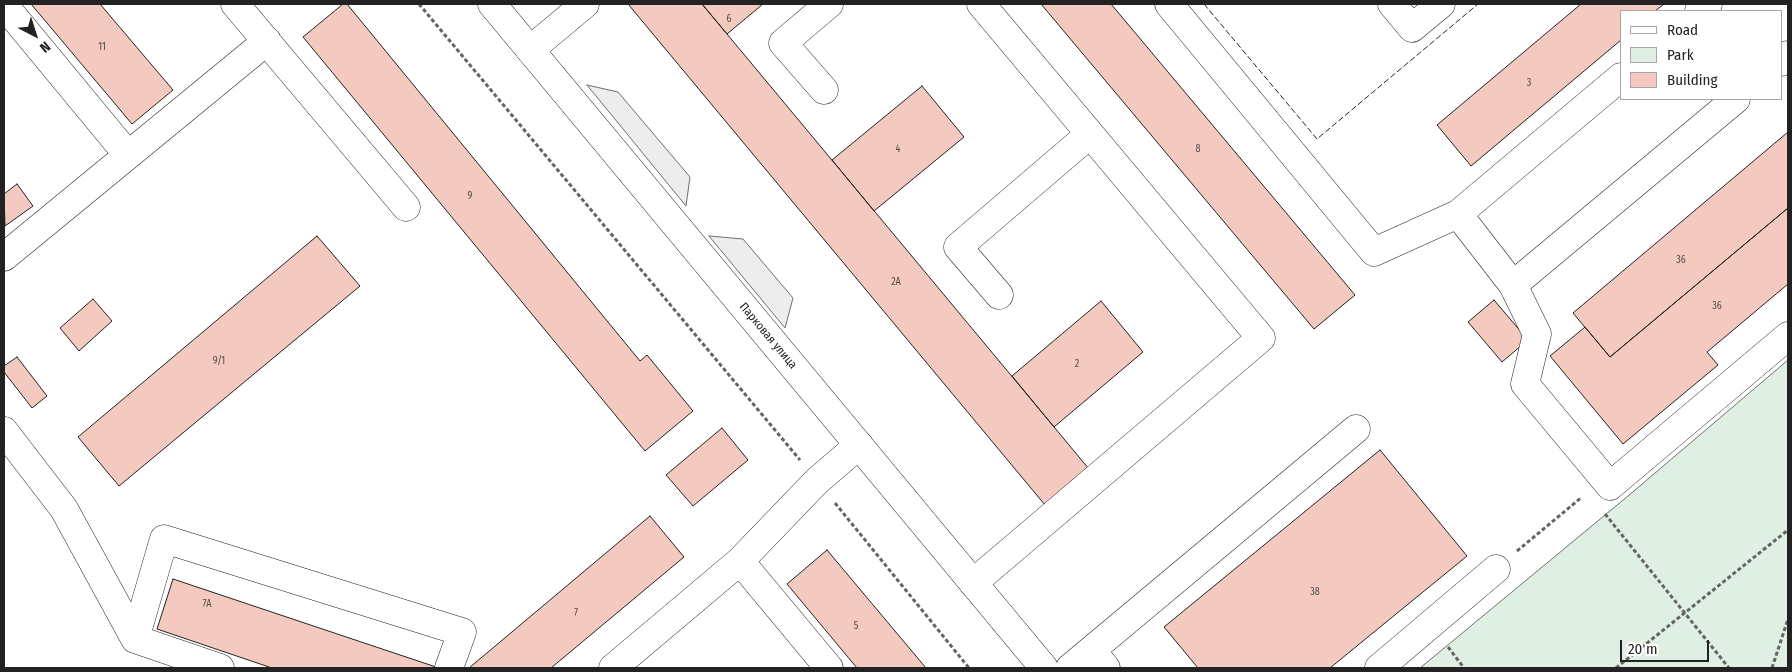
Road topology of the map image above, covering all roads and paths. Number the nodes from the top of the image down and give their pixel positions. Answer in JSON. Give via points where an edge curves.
{"nodes":[{"id":1,"x":235,"y":4,"type":"edge"},
{"id":2,"x":419,"y":4,"type":"edge"},
{"id":3,"x":492,"y":4,"type":"edge"},
{"id":4,"x":584,"y":4,"type":"edge"},
{"id":5,"x":828,"y":4,"type":"edge"},
{"id":6,"x":981,"y":4,"type":"edge"},
{"id":7,"x":1169,"y":4,"type":"edge"},
{"id":8,"x":1392,"y":4,"type":"edge"},
{"id":9,"x":1442,"y":4,"type":"edge"},
{"id":10,"x":4,"y":5,"type":"edge"},
{"id":11,"x":266,"y":42,"type":"junction"},
{"id":12,"x":530,"y":50,"type":"junction"},
{"id":13,"x":1620,"y":78,"type":"edge"},
{"id":14,"x":824,"y":90,"type":"dead end"},
{"id":15,"x":1735,"y":100,"type":"edge"},
{"id":16,"x":1090,"y":134,"type":"junction"},
{"id":17,"x":128,"y":155,"type":"junction"},
{"id":18,"x":406,"y":207,"type":"dead end"},
{"id":19,"x":1458,"y":214,"type":"junction"},
{"id":20,"x":4,"y":257,"type":"edge"},
{"id":21,"x":1513,"y":285,"type":"junction"},
{"id":22,"x":999,"y":295,"type":"dead end"},
{"id":23,"x":1788,"y":336,"type":"edge"},
{"id":24,"x":1356,"y":429,"type":"dead end"},
{"id":25,"x":4,"y":431,"type":"edge"},
{"id":26,"x":859,"y":445,"type":"junction"},
{"id":27,"x":817,"y":481,"type":"junction"},
{"id":28,"x":1596,"y":485,"type":"junction"},
{"id":29,"x":1788,"y":530,"type":"edge"},
{"id":30,"x":740,"y":561,"type":"junction"},
{"id":31,"x":1496,"y":569,"type":"joint"},
{"id":32,"x":973,"y":583,"type":"junction"},
{"id":33,"x":1788,"y":618,"type":"edge"},
{"id":34,"x":135,"y":639,"type":"junction"},
{"id":35,"x":1099,"y":659,"type":"edge"},
{"id":36,"x":220,"y":668,"type":"edge"},
{"id":37,"x":448,"y":668,"type":"edge"},
{"id":38,"x":613,"y":668,"type":"edge"},
{"id":39,"x":829,"y":668,"type":"edge"},
{"id":40,"x":969,"y":668,"type":"edge"},
{"id":41,"x":1044,"y":668,"type":"edge"},
{"id":42,"x":1070,"y":668,"type":"edge"},
{"id":43,"x":1379,"y":668,"type":"edge"},
{"id":44,"x":1616,"y":668,"type":"edge"},
{"id":45,"x":1729,"y":668,"type":"edge"},
{"id":46,"x":1772,"y":668,"type":"edge"}],
"edges":[{"from":1,"to":11,"type":"main road"},
{"from":2,"to":27,"type":"path"},
{"from":3,"to":12,"type":"main road","name":"Парковая улица"},
{"from":4,"to":12,"type":"main road"},
{"from":5,"to":14,"type":"main road","via":[[783,43]]},
{"from":6,"to":16,"type":"main road"},
{"from":7,"to":19,"type":"main road","via":[[1374,252]]},
{"from":8,"to":9,"type":"main road","via":[[1412,28]]},
{"from":10,"to":17,"type":"main road"},
{"from":11,"to":17,"type":"main road"},
{"from":11,"to":18,"type":"main road"},
{"from":12,"to":26,"type":"main road","name":"Парковая улица"},
{"from":13,"to":19,"type":"main road"},
{"from":15,"to":21,"type":"main road"},
{"from":16,"to":22,"type":"main road","via":[[958,247]]},
{"from":16,"to":32,"type":"main road","via":[[1261,338]]},
{"from":17,"to":20,"type":"main road"},
{"from":19,"to":21,"type":"main road"},
{"from":21,"to":28,"type":"main road","via":[[1537,334],[1525,384]]},
{"from":23,"to":28,"type":"main road","via":[[1610,486]]},
{"from":24,"to":35,"type":"main road"},
{"from":25,"to":34,"type":"main road","via":[[64,509]]},
{"from":26,"to":27,"type":"main road"},
{"from":26,"to":32,"type":"main road","name":"Парковая улица"},
{"from":27,"to":30,"type":"main road"},
{"from":27,"to":40,"type":"path"},
{"from":28,"to":31,"type":"path"},
{"from":28,"to":45,"type":"path"},
{"from":29,"to":44,"type":"path"},
{"from":30,"to":38,"type":"main road"},
{"from":30,"to":39,"type":"main road"},
{"from":31,"to":43,"type":"main road"},
{"from":32,"to":41,"type":"main road","name":"Парковая улица"},
{"from":33,"to":46,"type":"path"},
{"from":34,"to":36,"type":"main road"},
{"from":34,"to":37,"type":"main road","via":[[164,539],[462,632]]},
{"from":35,"to":42,"type":"main road"}]}
